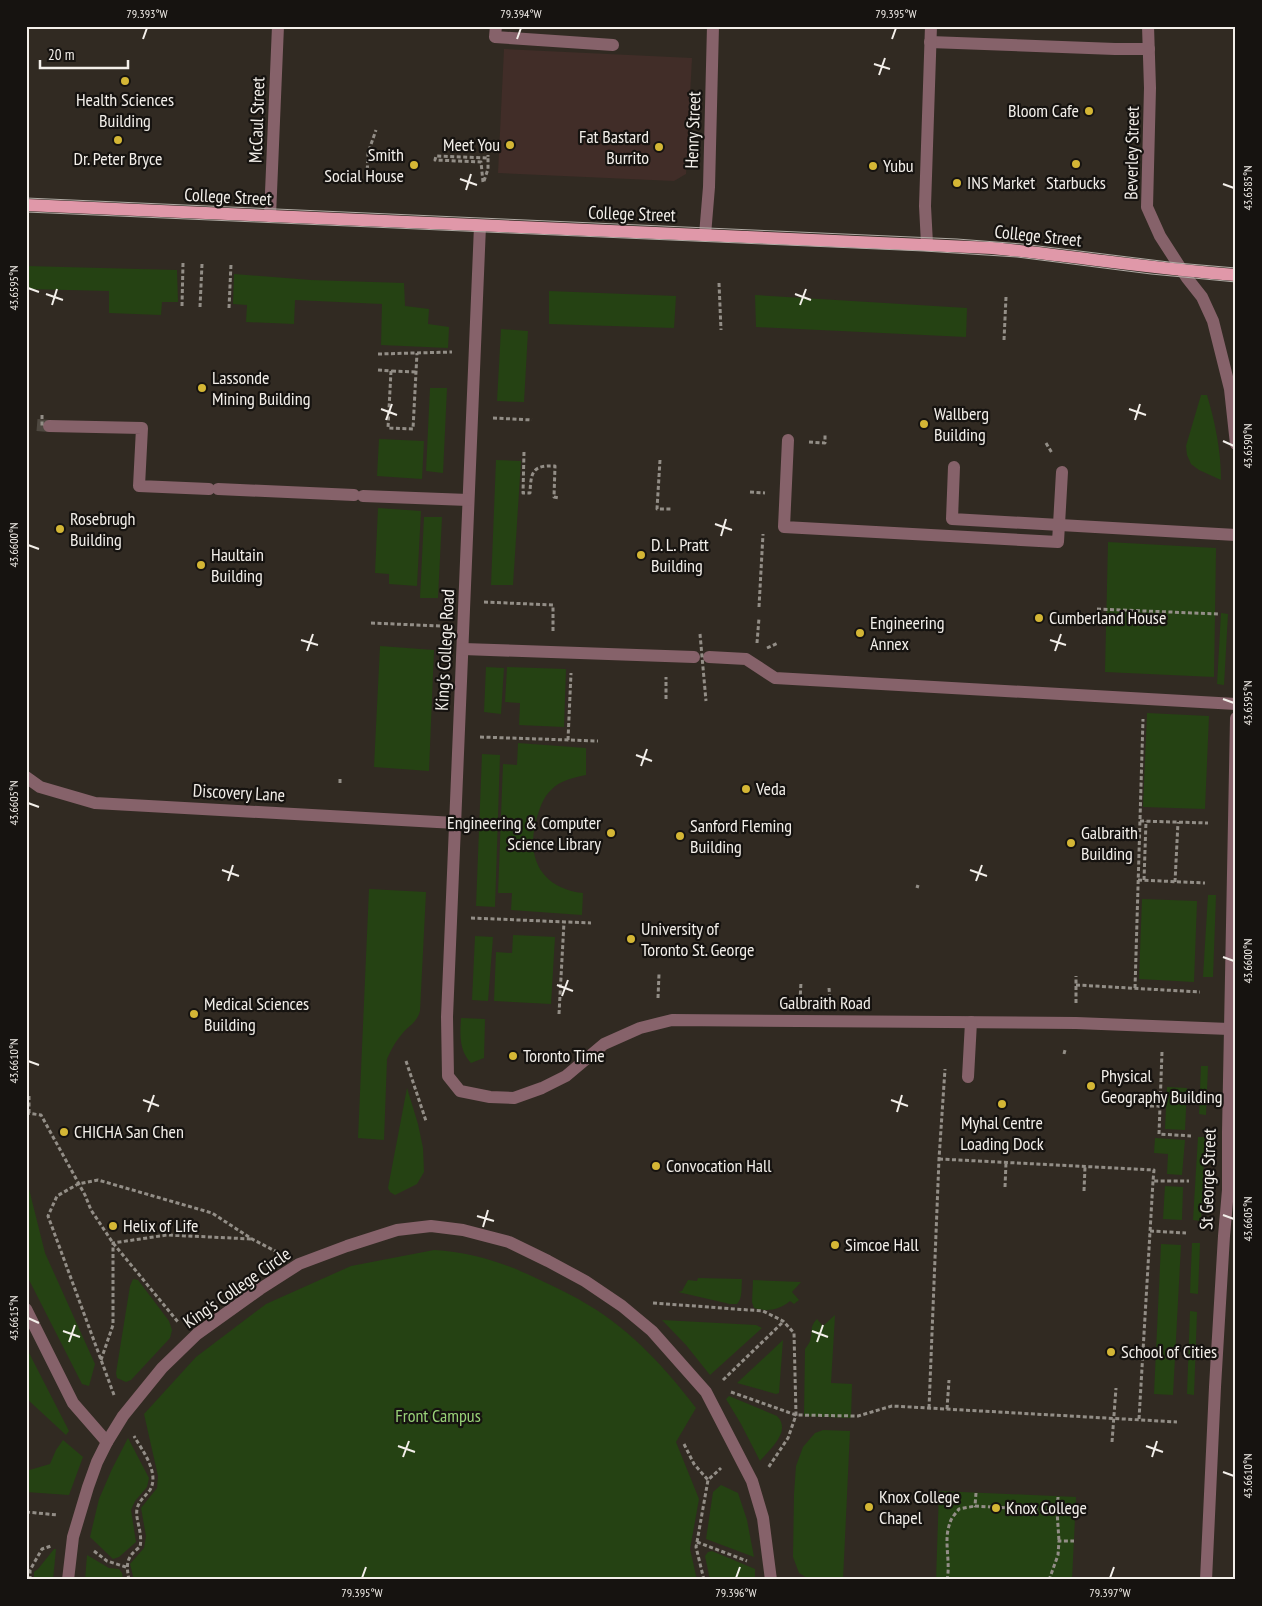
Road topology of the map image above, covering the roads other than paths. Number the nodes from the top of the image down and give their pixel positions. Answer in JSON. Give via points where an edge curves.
{"nodes":[{"id":1,"x":278,"y":26,"type":"edge"},
{"id":2,"x":496,"y":26,"type":"edge"},
{"id":3,"x":713,"y":26,"type":"edge"},
{"id":4,"x":931,"y":26,"type":"edge"},
{"id":5,"x":1148,"y":26,"type":"edge"},
{"id":6,"x":930,"y":42,"type":"junction"},
{"id":7,"x":613,"y":45,"type":"dead end"},
{"id":8,"x":1149,"y":49,"type":"junction"},
{"id":9,"x":26,"y":205,"type":"edge"},
{"id":10,"x":270,"y":216,"type":"junction"},
{"id":11,"x":480,"y":226,"type":"junction"},
{"id":12,"x":705,"y":234,"type":"junction"},
{"id":13,"x":927,"y":244,"type":"junction"},
{"id":14,"x":1182,"y":271,"type":"junction"},
{"id":15,"x":1236,"y":275,"type":"edge"},
{"id":16,"x":46,"y":427,"type":"tunnel mouth"},
{"id":17,"x":788,"y":440,"type":"dead end"},
{"id":18,"x":1236,"y":444,"type":"edge"},
{"id":19,"x":954,"y":467,"type":"dead end"},
{"id":20,"x":1062,"y":472,"type":"dead end"},
{"id":21,"x":468,"y":500,"type":"junction"},
{"id":22,"x":1059,"y":525,"type":"junction"},
{"id":23,"x":1236,"y":535,"type":"edge"},
{"id":24,"x":463,"y":648,"type":"junction"},
{"id":25,"x":694,"y":657,"type":"dead end"},
{"id":26,"x":709,"y":657,"type":"dead end"},
{"id":27,"x":1236,"y":704,"type":"edge"},
{"id":28,"x":1236,"y":718,"type":"edge"},
{"id":29,"x":26,"y":777,"type":"edge"},
{"id":30,"x":455,"y":823,"type":"junction"},
{"id":31,"x":971,"y":1022,"type":"junction"},
{"id":32,"x":1230,"y":1029,"type":"junction"},
{"id":33,"x":448,"y":1076,"type":"joint"},
{"id":34,"x":968,"y":1078,"type":"dead end"},
{"id":35,"x":1232,"y":1190,"type":"edge"},
{"id":36,"x":26,"y":1309,"type":"edge"},
{"id":37,"x":107,"y":1442,"type":"junction"},
{"id":38,"x":771,"y":1575,"type":"edge"},
{"id":39,"x":68,"y":1580,"type":"edge"},
{"id":40,"x":1206,"y":1580,"type":"edge"}],
"edges":[{"from":1,"to":10,"type":"street","name":"McCaul Street"},
{"from":2,"to":7,"type":"street","via":[[495,37]]},
{"from":3,"to":12,"type":"street","name":"Henry Street"},
{"from":4,"to":6,"type":"street"},
{"from":5,"to":8,"type":"street","name":"Beverley Street"},
{"from":6,"to":8,"type":"street"},
{"from":6,"to":13,"type":"street","via":[[925,206]]},
{"from":8,"to":14,"type":"street","name":"Beverley Street","via":[[1148,207],[1160,236]]},
{"from":9,"to":10,"type":"main road","name":"College Street"},
{"from":10,"to":11,"type":"main road","name":"College Street"},
{"from":11,"to":12,"type":"main road","name":"College Street"},
{"from":11,"to":21,"type":"street","name":"King's College Road"},
{"from":12,"to":13,"type":"main road","name":"College Street"},
{"from":13,"to":14,"type":"main road","name":"College Street","via":[[1035,252]]},
{"from":14,"to":15,"type":"main road","name":"College Street"},
{"from":14,"to":18,"type":"street","via":[[1202,297],[1213,321],[1230,389]]},
{"from":16,"to":21,"type":"street","via":[[142,428],[140,486]]},
{"from":17,"to":22,"type":"street","via":[[784,527],[1058,542]]},
{"from":19,"to":22,"type":"street","via":[[952,519]]},
{"from":20,"to":22,"type":"street"},
{"from":21,"to":24,"type":"street","name":"King's College Road"},
{"from":22,"to":23,"type":"street"},
{"from":24,"to":25,"type":"street"},
{"from":24,"to":30,"type":"street","name":"King's College Road"},
{"from":26,"to":27,"type":"street","via":[[746,659],[775,678]]},
{"from":28,"to":32,"type":"street","name":"St George Street"},
{"from":29,"to":30,"type":"street","name":"Discovery Lane","via":[[40,787],[95,802]]},
{"from":30,"to":33,"type":"street","name":"King's College Road","via":[[447,1017]]},
{"from":31,"to":32,"type":"street","name":"Galbraith Road"},
{"from":31,"to":33,"type":"street","name":"Galbraith Road","via":[[672,1020],[640,1028],[604,1044],[566,1076],[514,1098],[460,1091]]},
{"from":31,"to":34,"type":"street"},
{"from":32,"to":35,"type":"street","name":"St George Street"},
{"from":35,"to":40,"type":"street","name":"St George Street","via":[[1224,1236]]},
{"from":36,"to":37,"type":"street","via":[[73,1403]]},
{"from":37,"to":38,"type":"street","name":"King's College Circle","via":[[123,1416],[162,1368],[192,1339],[299,1264],[398,1230],[431,1226],[463,1230],[509,1242],[585,1281],[652,1331],[711,1389],[752,1481],[764,1518]]},
{"from":37,"to":39,"type":"street","name":"King's College Circle","via":[[78,1518]]}]}
